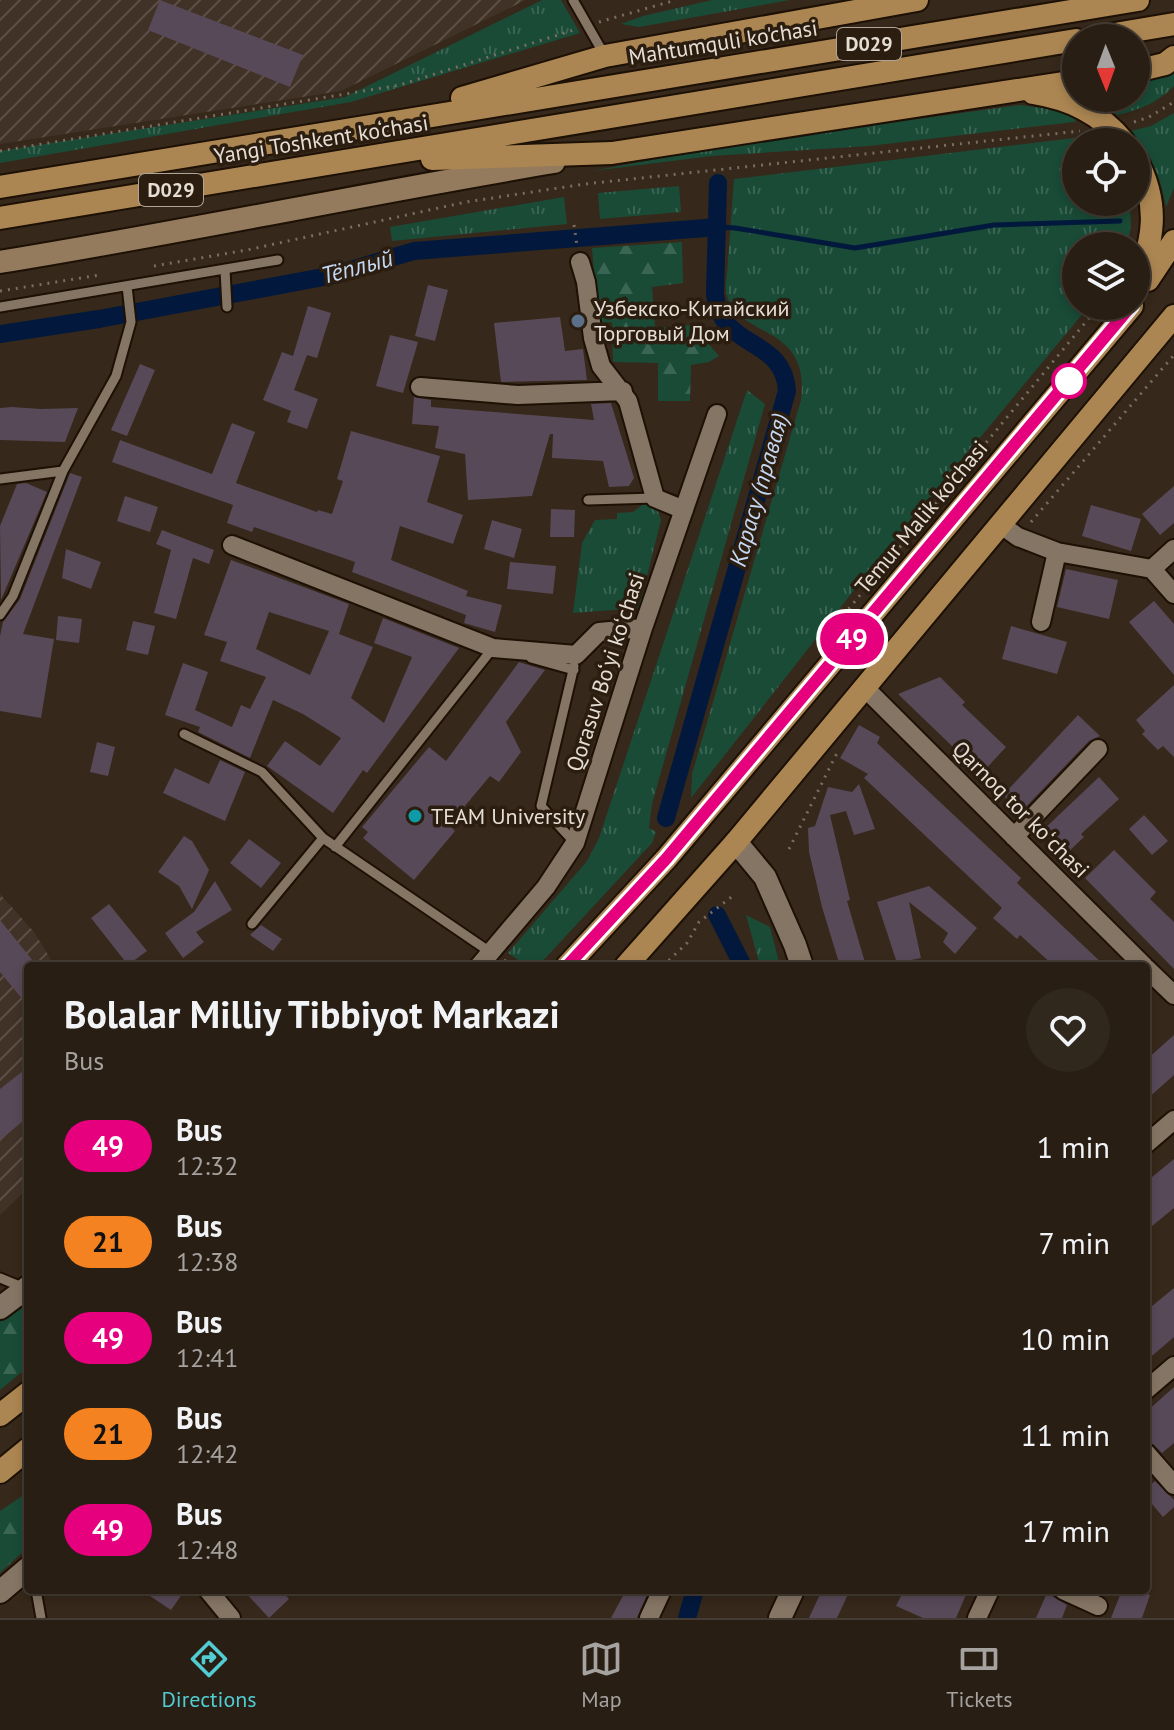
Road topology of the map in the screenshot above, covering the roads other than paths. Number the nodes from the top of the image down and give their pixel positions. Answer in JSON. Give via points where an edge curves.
{"nodes":[{"id":1,"x":573,"y":0,"type":"edge"},
{"id":2,"x":925,"y":0,"type":"edge"},
{"id":3,"x":1138,"y":0,"type":"edge"},
{"id":4,"x":907,"y":3,"type":"edge"},
{"id":5,"x":1174,"y":24,"type":"edge"},
{"id":6,"x":1150,"y":28,"type":"edge"},
{"id":7,"x":1062,"y":42,"type":"edge"},
{"id":8,"x":605,"y":56,"type":"junction"},
{"id":9,"x":1174,"y":57,"type":"edge"},
{"id":10,"x":1150,"y":68,"type":"edge"},
{"id":11,"x":1062,"y":83,"type":"edge"},
{"id":12,"x":600,"y":88,"type":"joint"},
{"id":13,"x":1004,"y":92,"type":"junction"},
{"id":14,"x":1110,"y":128,"type":"edge"},
{"id":15,"x":337,"y":132,"type":"junction"},
{"id":16,"x":612,"y":153,"type":"junction"},
{"id":17,"x":343,"y":162,"type":"junction"},
{"id":18,"x":0,"y":187,"type":"edge"},
{"id":19,"x":1150,"y":195,"type":"edge"},
{"id":20,"x":1,"y":219,"type":"edge"},
{"id":21,"x":1174,"y":241,"type":"edge"},
{"id":22,"x":1150,"y":249,"type":"edge"},
{"id":23,"x":579,"y":256,"type":"road end"},
{"id":24,"x":1174,"y":257,"type":"edge"},
{"id":25,"x":278,"y":260,"type":"dead end"},
{"id":26,"x":0,"y":262,"type":"edge"},
{"id":27,"x":225,"y":270,"type":"junction"},
{"id":28,"x":1150,"y":278,"type":"edge"},
{"id":29,"x":1150,"y":284,"type":"edge"},
{"id":30,"x":127,"y":286,"type":"junction"},
{"id":31,"x":0,"y":307,"type":"edge"},
{"id":32,"x":227,"y":307,"type":"dead end"},
{"id":33,"x":1174,"y":316,"type":"edge"},
{"id":34,"x":1119,"y":320,"type":"edge"},
{"id":35,"x":420,"y":387,"type":"dead end"},
{"id":36,"x":623,"y":391,"type":"junction"},
{"id":37,"x":717,"y":414,"type":"dead end"},
{"id":38,"x":63,"y":471,"type":"junction"},
{"id":39,"x":0,"y":479,"type":"edge"},
{"id":40,"x":655,"y":498,"type":"junction"},
{"id":41,"x":588,"y":500,"type":"dead end"},
{"id":42,"x":684,"y":510,"type":"junction"},
{"id":43,"x":1009,"y":531,"type":"junction"},
{"id":44,"x":232,"y":545,"type":"dead end"},
{"id":45,"x":1174,"y":549,"type":"edge"},
{"id":46,"x":1057,"y":552,"type":"junction"},
{"id":47,"x":1152,"y":569,"type":"junction"},
{"id":48,"x":1174,"y":594,"type":"edge"},
{"id":49,"x":0,"y":615,"type":"edge"},
{"id":50,"x":1041,"y":622,"type":"dead end"},
{"id":51,"x":643,"y":628,"type":"junction"},
{"id":52,"x":493,"y":648,"type":"junction"},
{"id":53,"x":575,"y":662,"type":"junction"},
{"id":54,"x":864,"y":687,"type":"junction"},
{"id":55,"x":184,"y":734,"type":"dead end"},
{"id":56,"x":1098,"y":749,"type":"dead end"},
{"id":57,"x":1014,"y":837,"type":"junction"},
{"id":58,"x":323,"y":838,"type":"junction"},
{"id":59,"x":736,"y":842,"type":"junction"},
{"id":60,"x":575,"y":843,"type":"junction"},
{"id":61,"x":335,"y":847,"type":"junction"},
{"id":62,"x":252,"y":924,"type":"dead end"},
{"id":63,"x":484,"y":959,"type":"edge"},
{"id":64,"x":571,"y":962,"type":"edge"},
{"id":65,"x":630,"y":962,"type":"edge"},
{"id":66,"x":800,"y":962,"type":"edge"},
{"id":67,"x":1140,"y":962,"type":"edge"},
{"id":68,"x":1150,"y":972,"type":"edge"},
{"id":69,"x":1174,"y":995,"type":"edge"},
{"id":70,"x":1174,"y":1120,"type":"edge"},
{"id":71,"x":1150,"y":1141,"type":"edge"},
{"id":72,"x":0,"y":1278,"type":"edge"},
{"id":73,"x":24,"y":1286,"type":"edge"},
{"id":74,"x":24,"y":1289,"type":"edge"},
{"id":75,"x":0,"y":1308,"type":"edge"},
{"id":76,"x":1174,"y":1366,"type":"edge"},
{"id":77,"x":1150,"y":1387,"type":"edge"},
{"id":78,"x":24,"y":1396,"type":"edge"},
{"id":79,"x":0,"y":1415,"type":"edge"},
{"id":80,"x":24,"y":1452,"type":"edge"},
{"id":81,"x":1150,"y":1458,"type":"edge"},
{"id":82,"x":0,"y":1472,"type":"edge"},
{"id":83,"x":1174,"y":1485,"type":"edge"},
{"id":84,"x":24,"y":1571,"type":"edge"},
{"id":85,"x":0,"y":1592,"type":"edge"},
{"id":86,"x":37,"y":1594,"type":"edge"},
{"id":87,"x":211,"y":1594,"type":"edge"},
{"id":88,"x":660,"y":1594,"type":"edge"},
{"id":89,"x":791,"y":1594,"type":"edge"},
{"id":90,"x":988,"y":1594,"type":"edge"},
{"id":91,"x":1072,"y":1594,"type":"edge"},
{"id":92,"x":1098,"y":1606,"type":"dead end"},
{"id":93,"x":41,"y":1618,"type":"edge"},
{"id":94,"x":231,"y":1618,"type":"edge"},
{"id":95,"x":649,"y":1618,"type":"edge"},
{"id":96,"x":780,"y":1618,"type":"edge"},
{"id":97,"x":977,"y":1618,"type":"edge"}],
"edges":[{"from":1,"to":8,"type":"lane"},
{"from":2,"to":4,"type":"highway"},
{"from":3,"to":12,"type":"highway","name":"Mahtumquli ko'chasi","number":"D029"},
{"from":4,"to":8,"type":"highway"},
{"from":5,"to":6,"type":"highway"},
{"from":7,"to":17,"type":"highway","name":"Yangi Toshkent ko‘chasi","number":"D029"},
{"from":8,"to":15,"type":"highway"},
{"from":9,"to":10,"type":"highway"},
{"from":11,"to":13,"type":"highway"},
{"from":12,"to":15,"type":"highway","name":"Yangi Toshkent ko‘chasi","number":"D029"},
{"from":13,"to":14,"type":"highway","via":[[1048,95],[1076,104]]},
{"from":13,"to":16,"type":"highway"},
{"from":15,"to":18,"type":"highway","name":"Yangi Toshkent ko‘chasi","number":"D029"},
{"from":16,"to":17,"type":"highway"},
{"from":16,"to":26,"type":"main road"},
{"from":17,"to":20,"type":"highway","name":"Yangi Toshkent ko‘chasi","number":"D029"},
{"from":19,"to":22,"type":"highway"},
{"from":21,"to":28,"type":"highway"},
{"from":23,"to":36,"type":"street","via":[[601,366]]},
{"from":24,"to":29,"type":"highway","name":"Temur Malik ko'chasi"},
{"from":25,"to":27,"type":"lane"},
{"from":27,"to":30,"type":"lane"},
{"from":27,"to":32,"type":"lane"},
{"from":30,"to":31,"type":"lane"},
{"from":30,"to":38,"type":"lane","via":[[131,322],[116,376]]},
{"from":33,"to":43,"type":"highway"},
{"from":34,"to":64,"type":"highway","name":"Temur Malik ko'chasi","via":[[666,859]]},
{"from":35,"to":36,"type":"street","via":[[518,395]]},
{"from":36,"to":40,"type":"street"},
{"from":37,"to":42,"type":"street","name":"Qorasuv Bo‘yi koʻchasi"},
{"from":38,"to":39,"type":"lane"},
{"from":38,"to":49,"type":"lane","via":[[13,596]]},
{"from":40,"to":41,"type":"lane"},
{"from":40,"to":42,"type":"street"},
{"from":42,"to":51,"type":"street","name":"Qorasuv Bo‘yi koʻchasi"},
{"from":43,"to":46,"type":"street"},
{"from":43,"to":54,"type":"highway"},
{"from":44,"to":52,"type":"street"},
{"from":45,"to":47,"type":"street"},
{"from":46,"to":47,"type":"street"},
{"from":46,"to":50,"type":"street"},
{"from":47,"to":48,"type":"street"},
{"from":51,"to":53,"type":"street","via":[[599,632]]},
{"from":51,"to":60,"type":"street","name":"Qorasuv Bo‘yi koʻchasi"},
{"from":52,"to":53,"type":"street"},
{"from":52,"to":61,"type":"lane"},
{"from":53,"to":60,"type":"lane","via":[[541,806]]},
{"from":54,"to":57,"type":"street","name":"Qarnoq tor koʻchasi"},
{"from":54,"to":59,"type":"highway"},
{"from":55,"to":58,"type":"lane","via":[[262,772]]},
{"from":56,"to":57,"type":"street"},
{"from":57,"to":67,"type":"street","name":"Qarnoq tor koʻchasi"},
{"from":58,"to":61,"type":"lane"},
{"from":58,"to":62,"type":"lane"},
{"from":59,"to":65,"type":"highway"},
{"from":59,"to":66,"type":"street","via":[[765,877]]},
{"from":60,"to":63,"type":"street","name":"Qorasuv Bo‘yi koʻchasi","via":[[546,887]]},
{"from":61,"to":63,"type":"lane"},
{"from":68,"to":69,"type":"street","name":"Qarnoq tor koʻchasi"},
{"from":70,"to":71,"type":"street"},
{"from":72,"to":73,"type":"lane"},
{"from":74,"to":75,"type":"street"},
{"from":76,"to":77,"type":"street"},
{"from":78,"to":79,"type":"highway"},
{"from":80,"to":82,"type":"highway"},
{"from":81,"to":83,"type":"street"},
{"from":84,"to":85,"type":"street"},
{"from":86,"to":93,"type":"lane"},
{"from":87,"to":94,"type":"street"},
{"from":88,"to":95,"type":"street"},
{"from":89,"to":96,"type":"street"},
{"from":90,"to":97,"type":"street"},
{"from":91,"to":92,"type":"street"}]}
